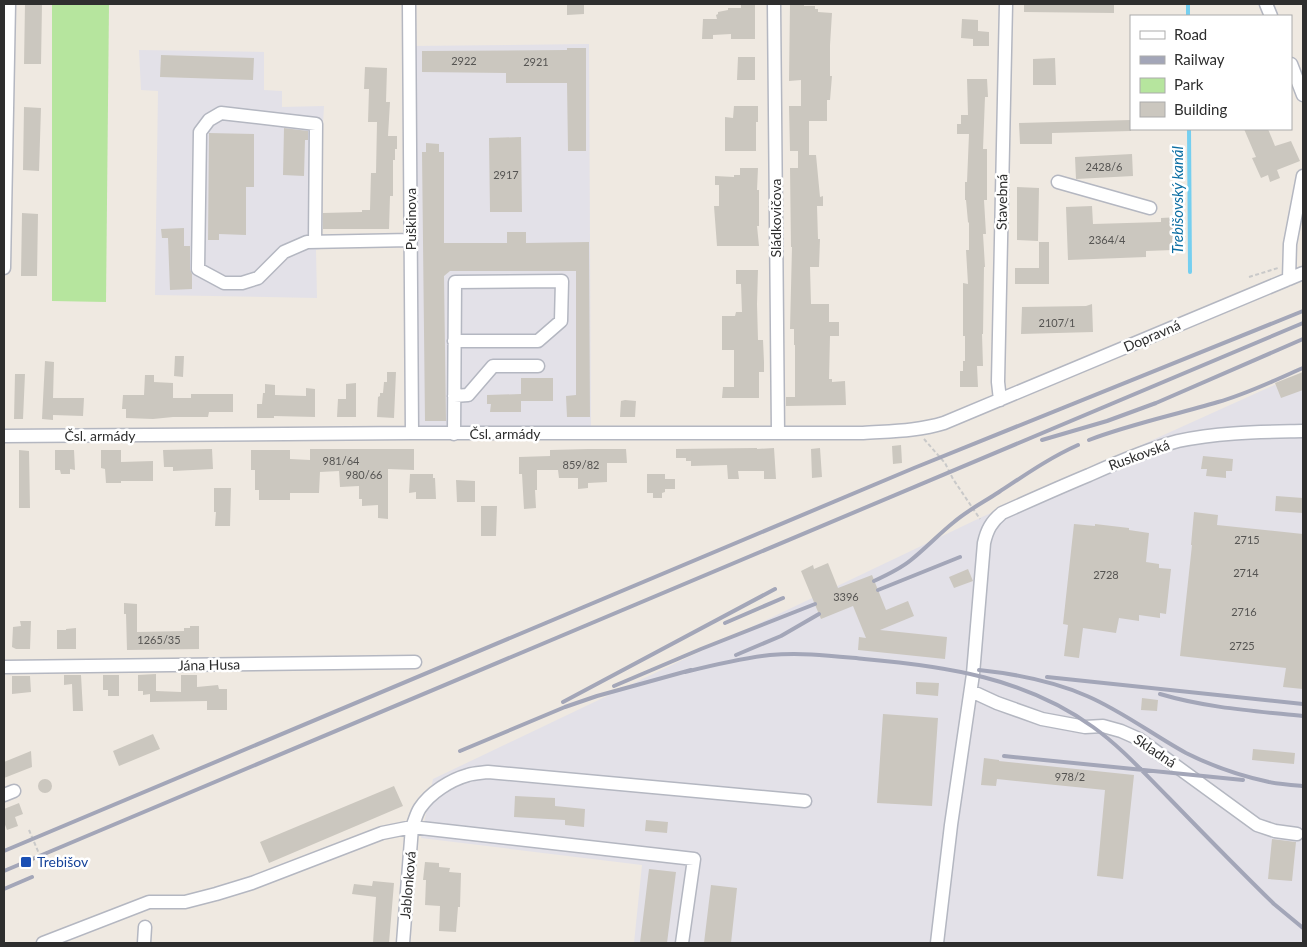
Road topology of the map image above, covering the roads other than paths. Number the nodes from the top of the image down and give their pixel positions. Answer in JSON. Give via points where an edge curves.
{"nodes":[{"id":1,"x":9,"y":4,"type":"edge"},
{"id":2,"x":409,"y":4,"type":"edge"},
{"id":3,"x":774,"y":4,"type":"edge"},
{"id":4,"x":1006,"y":4,"type":"edge"},
{"id":5,"x":1292,"y":67,"type":"edge"},
{"id":6,"x":1303,"y":95,"type":"edge"},
{"id":7,"x":1303,"y":176,"type":"edge"},
{"id":8,"x":1058,"y":182,"type":"dead end"},
{"id":9,"x":5,"y":185,"type":"edge"},
{"id":10,"x":1150,"y":208,"type":"dead end"},
{"id":11,"x":411,"y":240,"type":"junction"},
{"id":12,"x":315,"y":242,"type":"junction"},
{"id":13,"x":4,"y":268,"type":"edge"},
{"id":14,"x":1303,"y":273,"type":"edge"},
{"id":15,"x":1289,"y":279,"type":"junction"},
{"id":16,"x":454,"y":342,"type":"junction"},
{"id":17,"x":538,"y":366,"type":"dead end"},
{"id":18,"x":454,"y":396,"type":"junction"},
{"id":19,"x":1000,"y":400,"type":"junction"},
{"id":20,"x":1303,"y":431,"type":"edge"},
{"id":21,"x":412,"y":433,"type":"junction"},
{"id":22,"x":778,"y":433,"type":"junction"},
{"id":23,"x":454,"y":434,"type":"junction"},
{"id":24,"x":4,"y":436,"type":"edge"},
{"id":25,"x":415,"y":662,"type":"dead end"},
{"id":26,"x":4,"y":667,"type":"edge"},
{"id":27,"x":971,"y":691,"type":"junction"},
{"id":28,"x":805,"y":801,"type":"dead end"},
{"id":29,"x":412,"y":827,"type":"junction"},
{"id":30,"x":1297,"y":834,"type":"dead end"},
{"id":31,"x":145,"y":927,"type":"dead end"},
{"id":32,"x":43,"y":943,"type":"edge"},
{"id":33,"x":144,"y":943,"type":"edge"},
{"id":34,"x":403,"y":943,"type":"edge"},
{"id":35,"x":682,"y":943,"type":"edge"},
{"id":36,"x":937,"y":943,"type":"edge"}],
"edges":[{"from":1,"to":9,"type":"street"},
{"from":2,"to":11,"type":"street","name":"Puškinova"},
{"from":3,"to":22,"type":"street","name":"Sládkovičova"},
{"from":4,"to":19,"type":"street","name":"Stavebná"},
{"from":5,"to":6,"type":"street"},
{"from":7,"to":15,"type":"street","via":[[1290,244]]},
{"from":8,"to":10,"type":"street"},
{"from":9,"to":13,"type":"street"},
{"from":11,"to":12,"type":"street"},
{"from":11,"to":21,"type":"street","name":"Puškinova"},
{"from":12,"to":12,"type":"street","via":[[284,252],[258,278],[242,283],[224,283],[198,269],[200,132],[209,120],[221,113],[316,124]]},
{"from":14,"to":15,"type":"street","name":"Dopravná"},
{"from":15,"to":19,"type":"street","name":"Dopravná"},
{"from":16,"to":16,"type":"street","via":[[455,282],[562,280],[561,321],[538,341]]},
{"from":16,"to":18,"type":"street"},
{"from":17,"to":18,"type":"street","via":[[493,366],[468,395]]},
{"from":18,"to":23,"type":"street"},
{"from":19,"to":22,"type":"street","name":"Čsl. armády","via":[[930,427],[863,433]]},
{"from":20,"to":27,"type":"street","name":"Ruskovská","via":[[1222,434],[1178,441],[1111,465],[994,519],[984,543]]},
{"from":21,"to":23,"type":"street","name":"Čsl. armády"},
{"from":21,"to":24,"type":"street","name":"Čsl. armády"},
{"from":22,"to":23,"type":"street","name":"Čsl. armády"},
{"from":25,"to":26,"type":"street","name":"Jána Husa"},
{"from":27,"to":30,"type":"street","name":"Skladná","via":[[1042,719],[1121,730],[1146,744],[1257,825]]},
{"from":27,"to":36,"type":"street"},
{"from":28,"to":29,"type":"street","via":[[488,772],[468,775],[441,788],[419,809]]},
{"from":29,"to":32,"type":"street","via":[[382,833],[252,884],[185,902],[149,902]]},
{"from":29,"to":34,"type":"street","name":"Jablonková"},
{"from":29,"to":35,"type":"street","via":[[694,858]]},
{"from":31,"to":33,"type":"street"}]}
